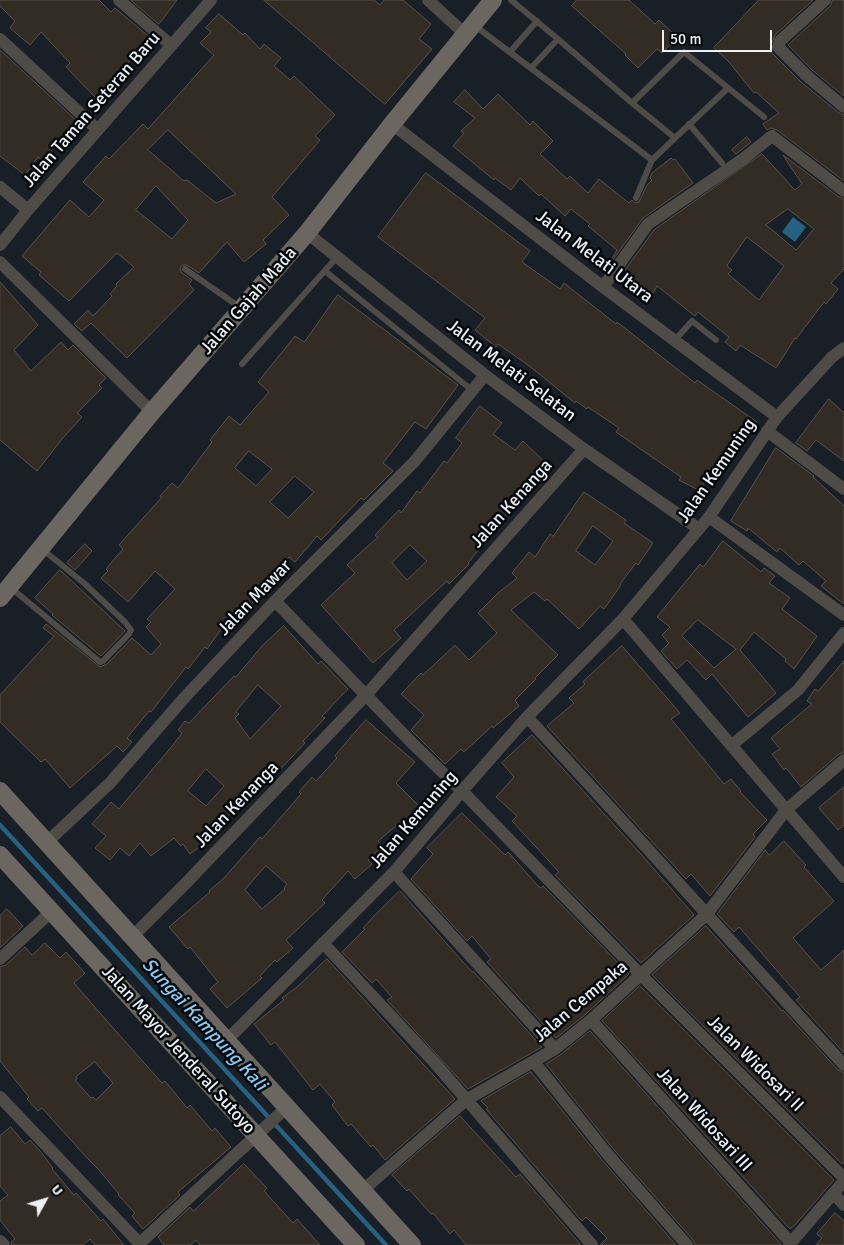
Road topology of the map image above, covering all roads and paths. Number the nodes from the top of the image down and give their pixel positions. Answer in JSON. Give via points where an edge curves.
{"nodes":[{"id":1,"x":119,"y":0,"type":"edge"},
{"id":2,"x":211,"y":0,"type":"edge"},
{"id":3,"x":428,"y":0,"type":"edge"},
{"id":4,"x":493,"y":0,"type":"edge"},
{"id":5,"x":511,"y":0,"type":"edge"},
{"id":6,"x":825,"y":0,"type":"edge"},
{"id":7,"x":537,"y":21,"type":"junction"},
{"id":8,"x":469,"y":29,"type":"junction"},
{"id":9,"x":0,"y":39,"type":"edge"},
{"id":10,"x":558,"y":39,"type":"junction"},
{"id":11,"x":171,"y":45,"type":"junction"},
{"id":12,"x":510,"y":52,"type":"junction"},
{"id":13,"x":531,"y":68,"type":"junction"},
{"id":14,"x":728,"y":88,"type":"junction"},
{"id":15,"x":632,"y":103,"type":"junction"},
{"id":16,"x":844,"y":107,"type":"edge"},
{"id":17,"x":764,"y":117,"type":"dead end"},
{"id":18,"x":392,"y":124,"type":"junction"},
{"id":19,"x":689,"y":124,"type":"junction"},
{"id":20,"x":98,"y":130,"type":"junction"},
{"id":21,"x":675,"y":138,"type":"junction"},
{"id":22,"x":652,"y":160,"type":"junction"},
{"id":23,"x":722,"y":163,"type":"dead end"},
{"id":24,"x":0,"y":187,"type":"edge"},
{"id":25,"x":844,"y":191,"type":"edge"},
{"id":26,"x":636,"y":198,"type":"dead end"},
{"id":27,"x":28,"y":210,"type":"junction"},
{"id":28,"x":307,"y":233,"type":"junction"},
{"id":29,"x":0,"y":245,"type":"edge"},
{"id":30,"x":337,"y":257,"type":"junction"},
{"id":31,"x":0,"y":262,"type":"edge"},
{"id":32,"x":185,"y":269,"type":"dead end"},
{"id":33,"x":325,"y":271,"type":"junction"},
{"id":34,"x":603,"y":287,"type":"junction"},
{"id":35,"x":242,"y":309,"type":"junction"},
{"id":36,"x":675,"y":340,"type":"junction"},
{"id":37,"x":716,"y":340,"type":"dead end"},
{"id":38,"x":844,"y":348,"type":"edge"},
{"id":39,"x":242,"y":364,"type":"dead end"},
{"id":40,"x":485,"y":375,"type":"junction"},
{"id":41,"x":473,"y":391,"type":"junction"},
{"id":42,"x":152,"y":412,"type":"junction"},
{"id":43,"x":777,"y":417,"type":"junction"},
{"id":44,"x":767,"y":431,"type":"junction"},
{"id":45,"x":584,"y":449,"type":"junction"},
{"id":46,"x":844,"y":489,"type":"edge"},
{"id":47,"x":710,"y":517,"type":"junction"},
{"id":48,"x":699,"y":529,"type":"junction"},
{"id":49,"x":41,"y":548,"type":"junction"},
{"id":50,"x":5,"y":592,"type":"edge"},
{"id":51,"x":276,"y":602,"type":"junction"},
{"id":52,"x":844,"y":615,"type":"edge"},
{"id":53,"x":623,"y":619,"type":"junction"},
{"id":54,"x":844,"y":633,"type":"edge"},
{"id":55,"x":366,"y":695,"type":"junction"},
{"id":56,"x":526,"y":717,"type":"junction"},
{"id":57,"x":732,"y":745,"type":"junction"},
{"id":58,"x":844,"y":760,"type":"edge"},
{"id":59,"x":0,"y":791,"type":"edge"},
{"id":60,"x":462,"y":791,"type":"junction"},
{"id":61,"x":786,"y":810,"type":"junction"},
{"id":62,"x":46,"y":843,"type":"junction"},
{"id":63,"x":0,"y":855,"type":"edge"},
{"id":64,"x":394,"y":872,"type":"junction"},
{"id":65,"x":844,"y":877,"type":"edge"},
{"id":66,"x":52,"y":911,"type":"junction"},
{"id":67,"x":706,"y":915,"type":"junction"},
{"id":68,"x":132,"y":937,"type":"junction"},
{"id":69,"x":323,"y":943,"type":"junction"},
{"id":70,"x":0,"y":959,"type":"edge"},
{"id":71,"x":641,"y":975,"type":"junction"},
{"id":72,"x":591,"y":1020,"type":"junction"},
{"id":73,"x":227,"y":1040,"type":"junction"},
{"id":74,"x":555,"y":1049,"type":"junction"},
{"id":75,"x":534,"y":1062,"type":"junction"},
{"id":76,"x":844,"y":1065,"type":"edge"},
{"id":77,"x":0,"y":1097,"type":"edge"},
{"id":78,"x":466,"y":1100,"type":"junction"},
{"id":79,"x":285,"y":1110,"type":"junction"},
{"id":80,"x":259,"y":1134,"type":"junction"},
{"id":81,"x":844,"y":1179,"type":"edge"},
{"id":82,"x":363,"y":1190,"type":"junction"},
{"id":83,"x":834,"y":1194,"type":"junction"},
{"id":84,"x":844,"y":1205,"type":"edge"},
{"id":85,"x":0,"y":1241,"type":"edge"},
{"id":86,"x":790,"y":1244,"type":"edge"},
{"id":87,"x":4,"y":1245,"type":"edge"},
{"id":88,"x":140,"y":1245,"type":"edge"},
{"id":89,"x":356,"y":1245,"type":"edge"},
{"id":90,"x":412,"y":1245,"type":"edge"},
{"id":91,"x":592,"y":1245,"type":"edge"},
{"id":92,"x":688,"y":1245,"type":"edge"}],
"edges":[{"from":1,"to":11,"type":"street"},
{"from":2,"to":11,"type":"street","name":"Jalan Taman Seteran Baru"},
{"from":3,"to":8,"type":"street"},
{"from":4,"to":8,"type":"main road","name":"Jalan Gajah Mada"},
{"from":5,"to":7,"type":"lane"},
{"from":6,"to":16,"type":"street","via":[[780,41],[778,47]]},
{"from":7,"to":10,"type":"lane"},
{"from":7,"to":12,"type":"lane"},
{"from":8,"to":12,"type":"lane"},
{"from":8,"to":18,"type":"main road","name":"Jalan Gajah Mada"},
{"from":9,"to":20,"type":"street"},
{"from":10,"to":13,"type":"lane"},
{"from":10,"to":15,"type":"lane"},
{"from":11,"to":20,"type":"street","name":"Jalan Taman Seteran Baru"},
{"from":12,"to":13,"type":"lane"},
{"from":13,"to":22,"type":"lane"},
{"from":14,"to":15,"type":"lane","via":[[684,52]]},
{"from":14,"to":17,"type":"lane"},
{"from":14,"to":19,"type":"lane"},
{"from":15,"to":21,"type":"lane"},
{"from":18,"to":28,"type":"main road","name":"Jalan Gajah Mada"},
{"from":18,"to":34,"type":"street","name":"Jalan Melati Utara"},
{"from":19,"to":21,"type":"lane"},
{"from":19,"to":23,"type":"lane"},
{"from":20,"to":27,"type":"street","name":"Jalan Taman Seteran Baru"},
{"from":21,"to":22,"type":"lane"},
{"from":22,"to":26,"type":"lane"},
{"from":24,"to":27,"type":"street"},
{"from":25,"to":34,"type":"street","via":[[772,136],[648,224]]},
{"from":27,"to":29,"type":"street","name":"Jalan Taman Seteran Baru"},
{"from":28,"to":30,"type":"street","name":"Jalan Melati Selatan"},
{"from":28,"to":35,"type":"main road","name":"Jalan Gajah Mada"},
{"from":30,"to":33,"type":"lane"},
{"from":30,"to":40,"type":"street","name":"Jalan Melati Selatan"},
{"from":31,"to":42,"type":"street"},
{"from":32,"to":35,"type":"lane"},
{"from":33,"to":39,"type":"lane"},
{"from":33,"to":41,"type":"lane"},
{"from":34,"to":36,"type":"street","name":"Jalan Melati Utara"},
{"from":35,"to":42,"type":"main road","name":"Jalan Gajah Mada"},
{"from":36,"to":37,"type":"lane","via":[[692,321]]},
{"from":36,"to":43,"type":"street","name":"Jalan Melati Utara"},
{"from":38,"to":43,"type":"street","name":"Jalan Kemuning"},
{"from":40,"to":41,"type":"street","name":"Jalan Mawar"},
{"from":40,"to":45,"type":"street","name":"Jalan Melati Selatan"},
{"from":41,"to":51,"type":"street","name":"Jalan Mawar","via":[[415,462]]},
{"from":42,"to":49,"type":"main road","name":"Jalan Gajah Mada"},
{"from":43,"to":44,"type":"street","name":"Jalan Kemuning"},
{"from":44,"to":46,"type":"street"},
{"from":44,"to":47,"type":"street","name":"Jalan Kemuning"},
{"from":45,"to":48,"type":"street","name":"Jalan Melati Selatan"},
{"from":45,"to":55,"type":"street","name":"Jalan Kenanga"},
{"from":47,"to":48,"type":"street","name":"Jalan Kemuning"},
{"from":47,"to":52,"type":"street"},
{"from":48,"to":53,"type":"street","name":"Jalan Kemuning"},
{"from":49,"to":50,"type":"main road","name":"Jalan Gajah Mada"},
{"from":49,"to":50,"type":"lane","via":[[125,622],[129,634],[100,662]]},
{"from":51,"to":55,"type":"street"},
{"from":51,"to":62,"type":"street","name":"Jalan Mawar","via":[[185,697],[110,783]]},
{"from":53,"to":56,"type":"street","name":"Jalan Kemuning"},
{"from":53,"to":57,"type":"street"},
{"from":54,"to":57,"type":"street","via":[[798,690]]},
{"from":55,"to":60,"type":"street"},
{"from":55,"to":68,"type":"street","name":"Jalan Kenanga"},
{"from":56,"to":60,"type":"street","name":"Jalan Kemuning"},
{"from":56,"to":67,"type":"street"},
{"from":57,"to":61,"type":"street"},
{"from":58,"to":61,"type":"street","name":"Jalan Cempaka"},
{"from":59,"to":62,"type":"main road"},
{"from":60,"to":64,"type":"street","name":"Jalan Kemuning"},
{"from":60,"to":71,"type":"street","name":"Jalan Widosari II"},
{"from":61,"to":65,"type":"street"},
{"from":61,"to":67,"type":"street","name":"Jalan Cempaka"},
{"from":62,"to":68,"type":"main road"},
{"from":63,"to":66,"type":"main road","name":"Jalan Mayor Jenderal Sutoyo"},
{"from":64,"to":69,"type":"street","name":"Jalan Kemuning"},
{"from":64,"to":74,"type":"street"},
{"from":66,"to":70,"type":"street"},
{"from":66,"to":80,"type":"main road","name":"Jalan Mayor Jenderal Sutoyo"},
{"from":67,"to":71,"type":"street","name":"Jalan Cempaka"},
{"from":67,"to":76,"type":"street"},
{"from":68,"to":73,"type":"main road"},
{"from":69,"to":73,"type":"street","name":"Jalan Kemuning"},
{"from":69,"to":78,"type":"street"},
{"from":71,"to":72,"type":"street","name":"Jalan Cempaka"},
{"from":71,"to":81,"type":"street","name":"Jalan Widosari II"},
{"from":72,"to":74,"type":"street","name":"Jalan Cempaka"},
{"from":72,"to":86,"type":"street","name":"Jalan Widosari III"},
{"from":73,"to":79,"type":"main road"},
{"from":74,"to":75,"type":"street","name":"Jalan Cempaka"},
{"from":75,"to":78,"type":"street","name":"Jalan Cempaka"},
{"from":75,"to":92,"type":"street","via":[[609,1156]]},
{"from":77,"to":88,"type":"street"},
{"from":78,"to":82,"type":"street","name":"Jalan Cempaka"},
{"from":78,"to":91,"type":"street"},
{"from":79,"to":80,"type":"street"},
{"from":79,"to":82,"type":"main road"},
{"from":80,"to":88,"type":"street"},
{"from":80,"to":89,"type":"main road","name":"Jalan Mayor Jenderal Sutoyo"},
{"from":81,"to":83,"type":"street"},
{"from":82,"to":90,"type":"main road"},
{"from":83,"to":84,"type":"street"},
{"from":83,"to":86,"type":"street"},
{"from":85,"to":87,"type":"street"}]}
